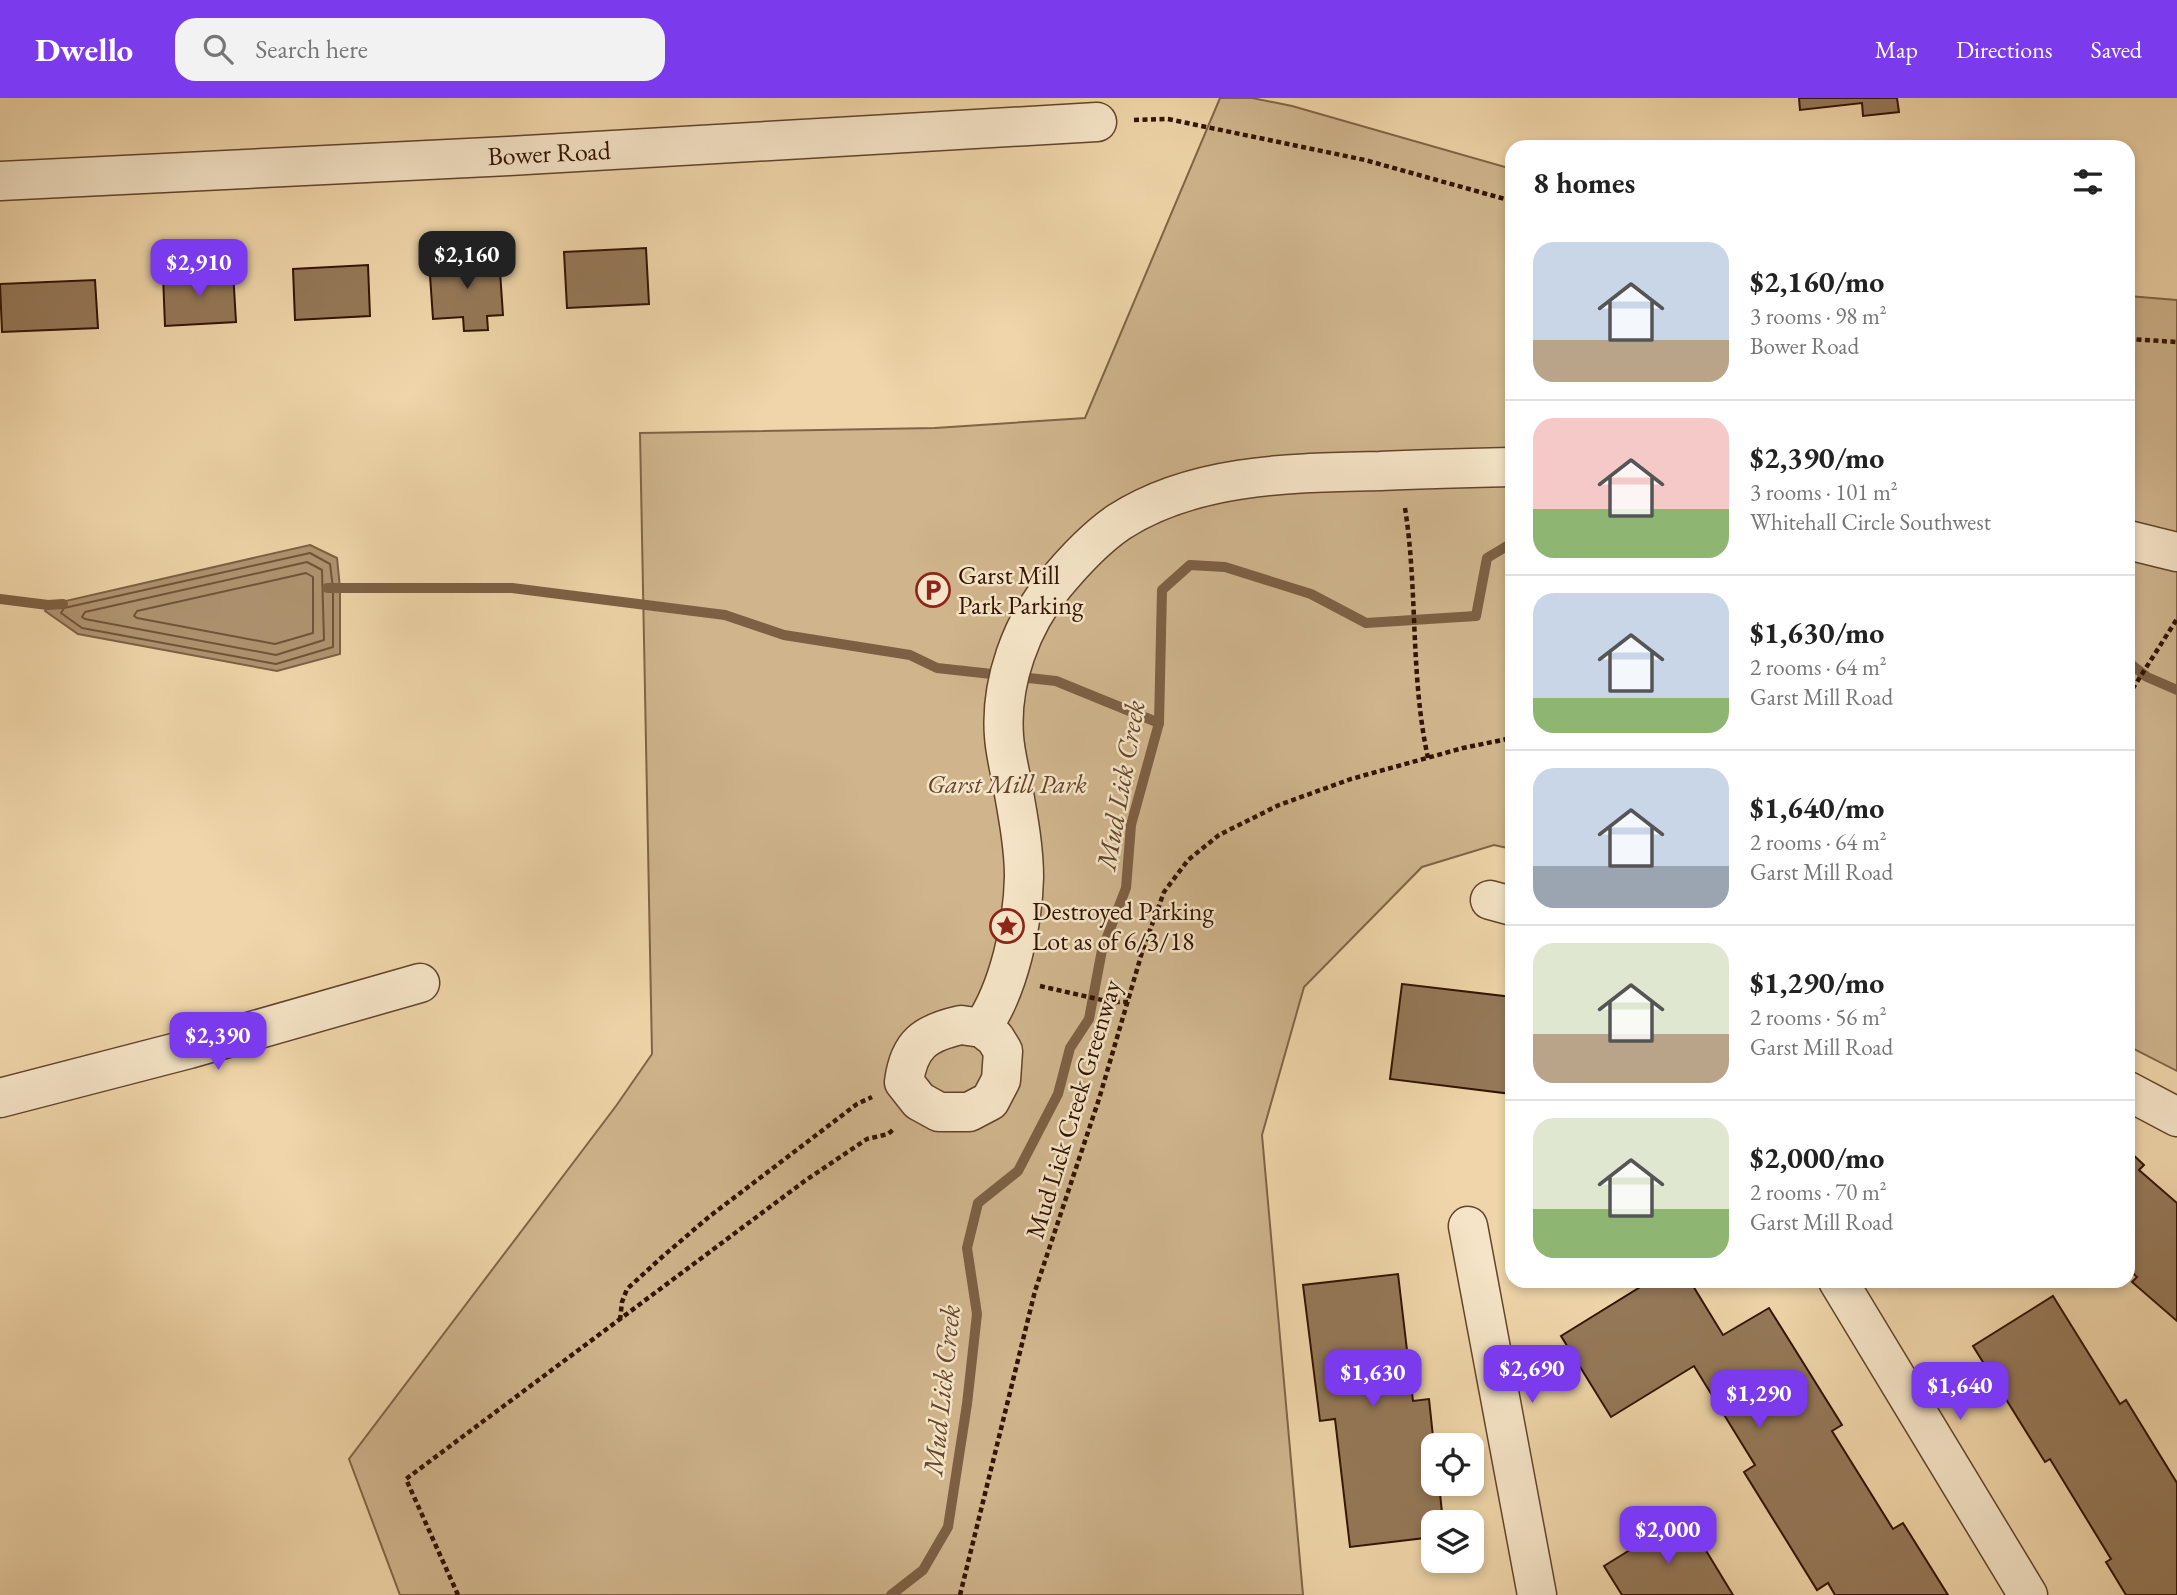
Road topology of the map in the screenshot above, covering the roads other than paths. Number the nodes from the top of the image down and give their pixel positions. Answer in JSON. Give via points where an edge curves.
{"nodes":[{"id":1,"x":1097,"y":122,"type":"road end"},
{"id":2,"x":0,"y":181,"type":"edge"},
{"id":3,"x":1505,"y":467,"type":"edge"},
{"id":4,"x":2135,"y":542,"type":"edge"},
{"id":5,"x":2177,"y":552,"type":"edge"},
{"id":6,"x":420,"y":983,"type":"dead end"},
{"id":7,"x":982,"y":1028,"type":"junction"},
{"id":8,"x":2135,"y":1095,"type":"edge"},
{"id":9,"x":0,"y":1098,"type":"edge"},
{"id":10,"x":2177,"y":1117,"type":"edge"},
{"id":11,"x":1468,"y":1226,"type":"dead end"},
{"id":12,"x":1842,"y":1288,"type":"edge"},
{"id":13,"x":1537,"y":1595,"type":"edge"},
{"id":14,"x":2028,"y":1595,"type":"edge"}],
"edges":[{"from":1,"to":2,"type":"street","name":"Bower Road"},
{"from":3,"to":7,"type":"street","via":[[1281,473],[1203,488],[1158,501],[1084,550],[1040,602],[1025,631],[1004,705],[1004,737],[1024,875],[1021,912],[1004,987]]},
{"from":4,"to":5,"type":"street"},
{"from":6,"to":9,"type":"street"},
{"from":7,"to":7,"type":"street","via":[[961,1025],[937,1030],[917,1046],[907,1063],[911,1091],[939,1112],[969,1112],[990,1101],[1001,1080],[1003,1051]]},
{"from":8,"to":10,"type":"street"},
{"from":11,"to":13,"type":"street"},
{"from":12,"to":14,"type":"street"}]}
